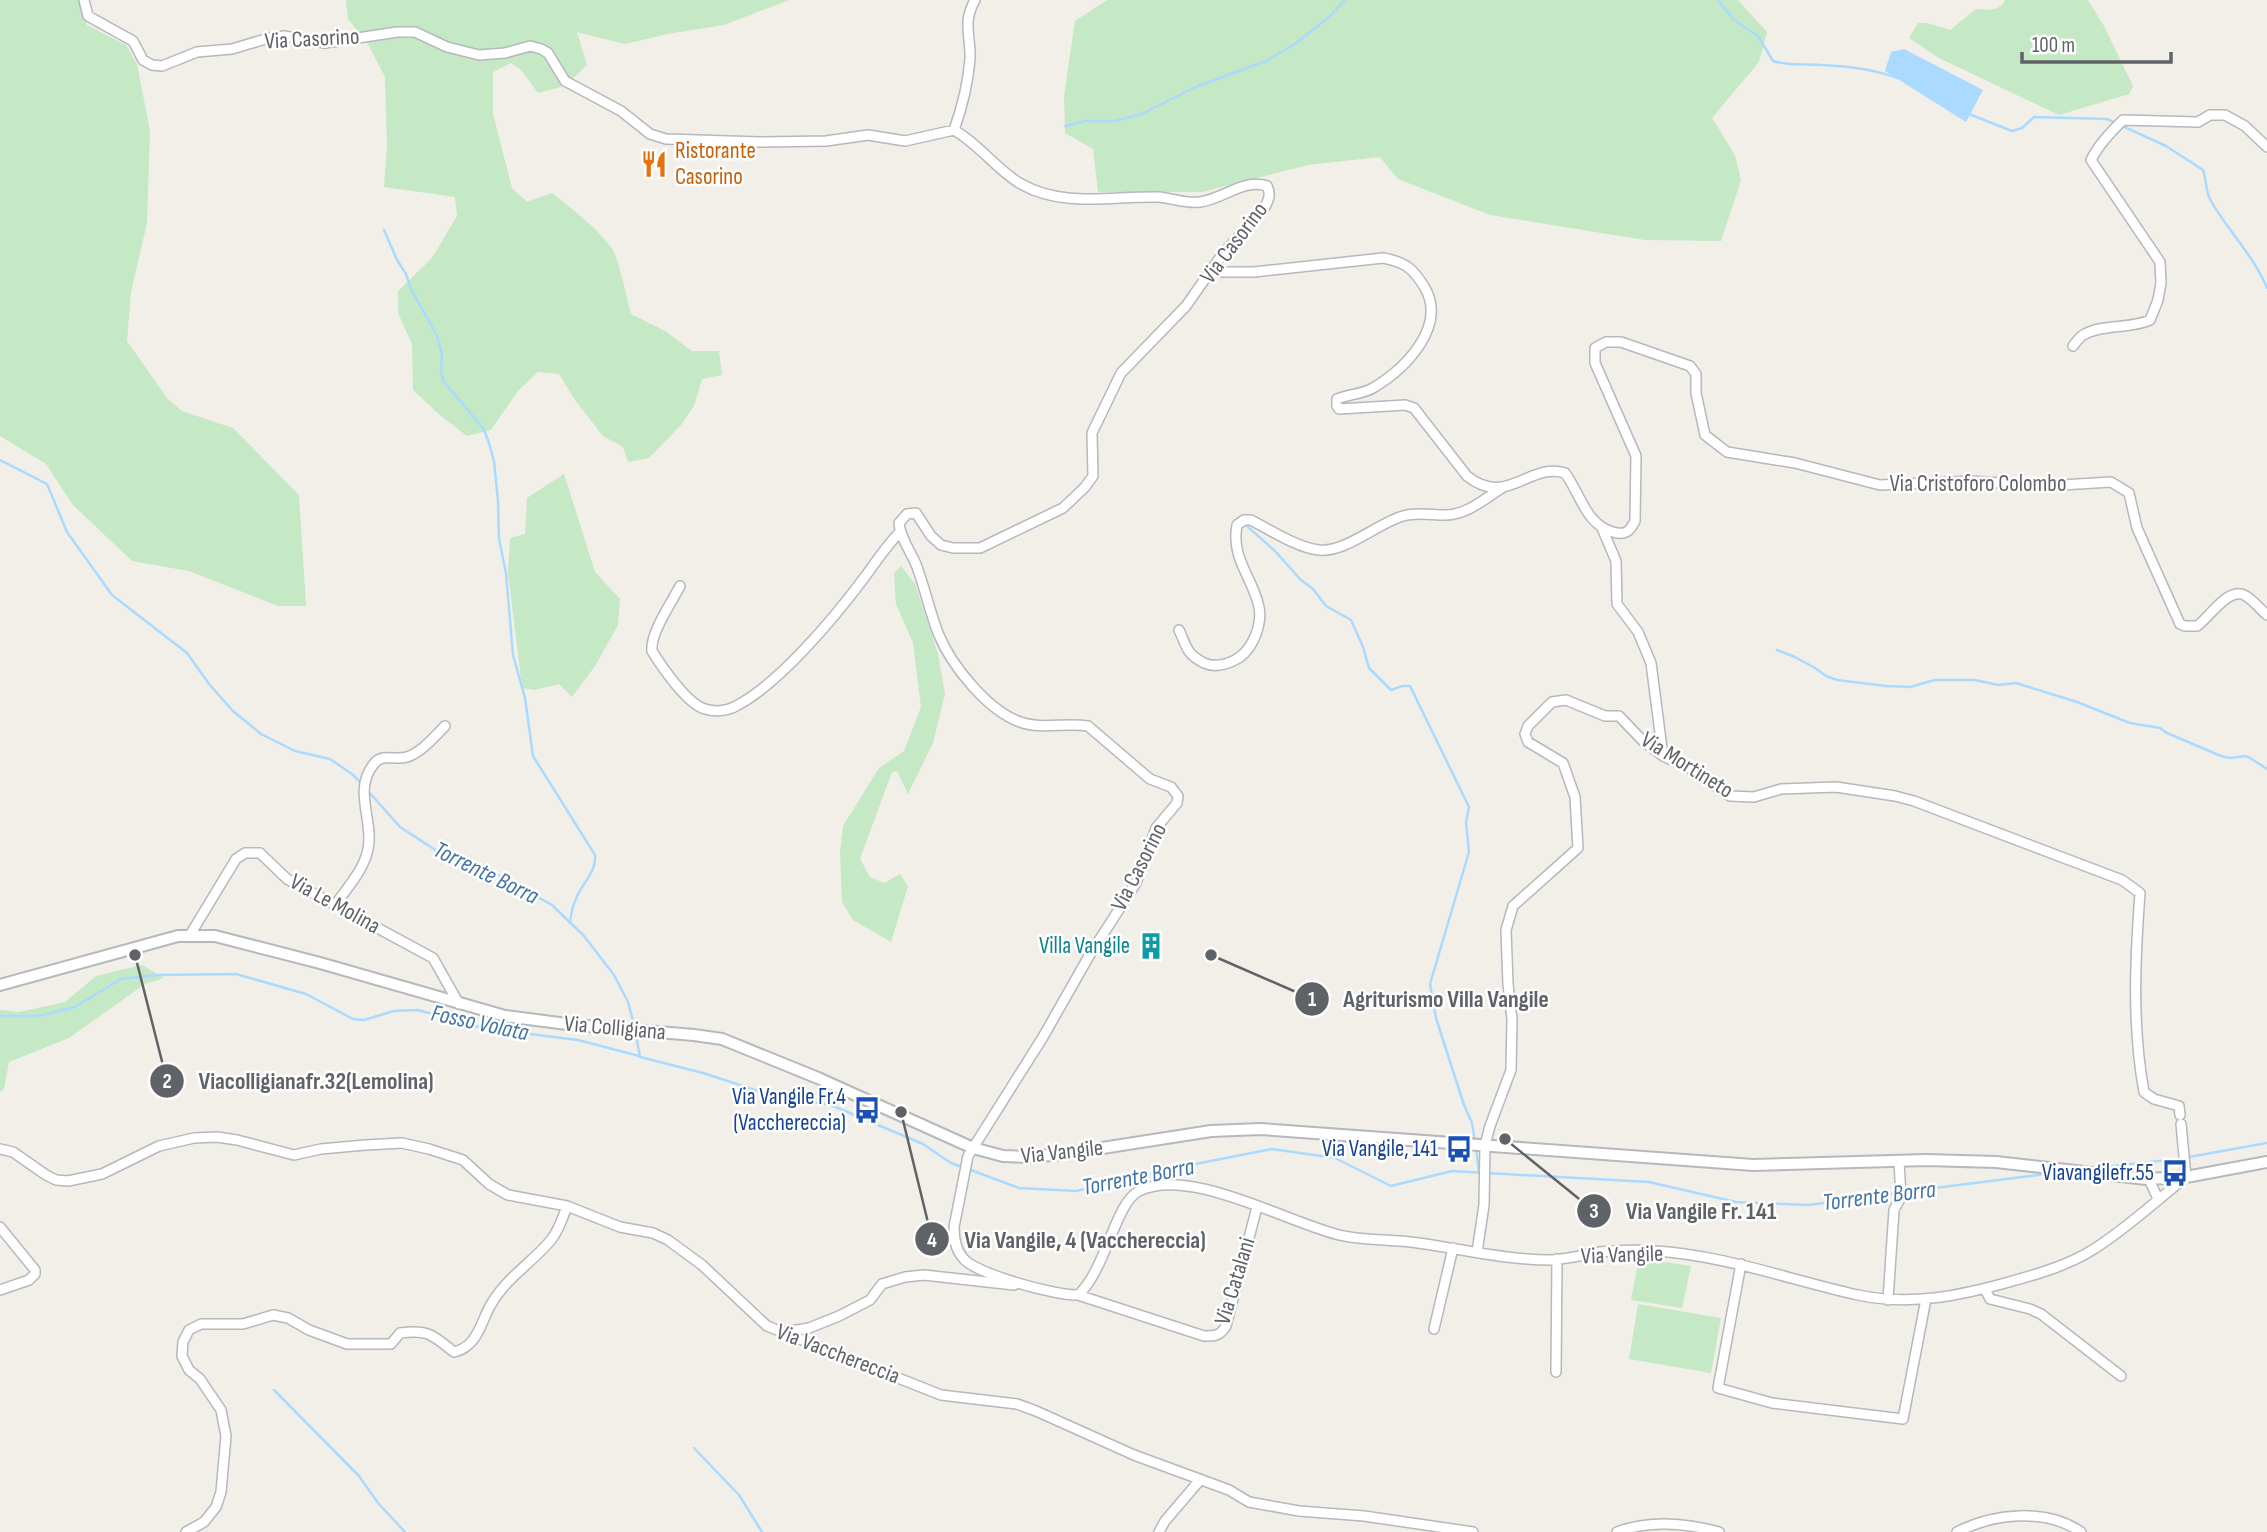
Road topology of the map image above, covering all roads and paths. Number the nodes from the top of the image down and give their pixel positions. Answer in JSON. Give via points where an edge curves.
{"nodes":[{"id":1,"x":84,"y":0,"type":"edge"},
{"id":2,"x":975,"y":0,"type":"edge"},
{"id":3,"x":954,"y":130,"type":"junction"},
{"id":4,"x":2267,"y":147,"type":"edge"},
{"id":5,"x":1210,"y":272,"type":"junction"},
{"id":6,"x":2073,"y":346,"type":"dead end"},
{"id":7,"x":1504,"y":487,"type":"junction"},
{"id":8,"x":1602,"y":528,"type":"junction"},
{"id":9,"x":900,"y":531,"type":"junction"},
{"id":10,"x":680,"y":586,"type":"dead end"},
{"id":11,"x":2267,"y":615,"type":"edge"},
{"id":12,"x":1179,"y":630,"type":"dead end"},
{"id":13,"x":445,"y":726,"type":"dead end"},
{"id":14,"x":1663,"y":756,"type":"junction"},
{"id":15,"x":335,"y":905,"type":"junction"},
{"id":16,"x":190,"y":935,"type":"junction"},
{"id":17,"x":0,"y":985,"type":"edge"},
{"id":18,"x":458,"y":1004,"type":"junction"},
{"id":19,"x":1485,"y":1145,"type":"junction"},
{"id":20,"x":0,"y":1149,"type":"edge"},
{"id":21,"x":970,"y":1152,"type":"junction"},
{"id":22,"x":1899,"y":1161,"type":"junction"},
{"id":23,"x":2267,"y":1162,"type":"edge"},
{"id":24,"x":2186,"y":1177,"type":"junction"},
{"id":25,"x":2150,"y":1179,"type":"junction"},
{"id":26,"x":2158,"y":1199,"type":"junction"},
{"id":27,"x":567,"y":1206,"type":"junction"},
{"id":28,"x":1257,"y":1207,"type":"junction"},
{"id":29,"x":0,"y":1227,"type":"edge"},
{"id":30,"x":1453,"y":1248,"type":"junction"},
{"id":31,"x":1477,"y":1252,"type":"junction"},
{"id":32,"x":1557,"y":1259,"type":"junction"},
{"id":33,"x":1741,"y":1265,"type":"junction"},
{"id":34,"x":1029,"y":1286,"type":"junction"},
{"id":35,"x":1985,"y":1289,"type":"junction"},
{"id":36,"x":0,"y":1290,"type":"edge"},
{"id":37,"x":1078,"y":1295,"type":"junction"},
{"id":38,"x":1926,"y":1299,"type":"junction"},
{"id":39,"x":1888,"y":1300,"type":"junction"},
{"id":40,"x":1434,"y":1329,"type":"dead end"},
{"id":41,"x":784,"y":1332,"type":"junction"},
{"id":42,"x":1556,"y":1372,"type":"dead end"},
{"id":43,"x":2122,"y":1376,"type":"dead end"},
{"id":44,"x":1200,"y":1480,"type":"junction"},
{"id":45,"x":186,"y":1532,"type":"edge"},
{"id":46,"x":1159,"y":1532,"type":"edge"},
{"id":47,"x":1473,"y":1532,"type":"edge"},
{"id":48,"x":1616,"y":1532,"type":"edge"},
{"id":49,"x":1719,"y":1532,"type":"edge"},
{"id":50,"x":1957,"y":1532,"type":"edge"},
{"id":51,"x":2081,"y":1532,"type":"edge"}],
"edges":[{"from":1,"to":3,"type":"street","name":"Via Casorino","via":[[89,16],[133,41],[143,60],[152,65],[284,36],[325,43],[415,32],[479,55],[541,48],[565,81],[621,111],[650,134],[666,139],[826,141],[868,135],[905,141]]},
{"from":2,"to":3,"type":"street","via":[[968,13],[970,58]]},
{"from":3,"to":5,"type":"street","name":"Via Casorino","via":[[1018,182],[1058,198],[1160,197],[1200,202],[1253,184],[1267,186],[1265,207]]},
{"from":4,"to":6,"type":"street","via":[[2225,115],[2210,115],[2198,122],[2123,120],[2091,160],[2160,262],[2158,300],[2150,320],[2085,334]]},
{"from":5,"to":7,"type":"street","via":[[1254,272],[1383,258],[1401,261],[1416,274],[1431,299],[1426,333],[1418,351],[1401,366],[1371,390],[1337,399],[1337,406],[1414,408],[1467,476],[1488,488]]},
{"from":5,"to":9,"type":"street","name":"Via Casorino","via":[[1186,306],[1121,373],[1092,433],[1093,476],[1063,508],[980,548],[941,545],[916,513],[902,517]]},
{"from":7,"to":8,"type":"street","via":[[1549,471],[1564,473]]},
{"from":7,"to":12,"type":"street","via":[[1465,513],[1402,516],[1322,551],[1244,520],[1237,525],[1235,540],[1259,605],[1252,643],[1241,657],[1223,666],[1208,665],[1190,655]]},
{"from":8,"to":11,"type":"street","name":"Via Cristoforo Colombo","via":[[1624,534],[1635,521],[1636,456],[1595,363],[1595,348],[1621,342],[1690,366],[1696,374],[1705,435],[1727,452],[1795,463],[1880,485],[2111,482],[2129,494],[2137,528],[2180,624],[2197,626],[2238,593]]},
{"from":8,"to":14,"type":"street","via":[[1616,561],[1617,604],[1638,632],[1651,663]]},
{"from":9,"to":10,"type":"street","via":[[826,625],[786,667],[750,698],[725,710],[707,710],[691,702],[652,651],[655,635]]},
{"from":9,"to":21,"type":"street","name":"Via Casorino","via":[[924,584],[939,634],[974,689],[1017,721],[1033,726],[1088,726],[1150,779],[1171,787],[1178,796],[1156,828],[1136,883]]},
{"from":13,"to":15,"type":"street","via":[[418,752],[405,758],[382,757],[374,763],[365,778],[363,795],[369,848],[362,867]]},
{"from":14,"to":19,"type":"street","name":"Via Mortineto","via":[[1619,716],[1605,716],[1566,700],[1552,702],[1528,726],[1528,742],[1563,763],[1575,797],[1578,848],[1513,906],[1506,930],[1511,1069]]},
{"from":14,"to":24,"type":"street","name":"Via Mortineto","via":[[1730,796],[1836,787],[1914,801],[2122,880],[2140,893],[2135,957],[2137,1052],[2144,1092],[2179,1106]]},
{"from":15,"to":16,"type":"street","name":"Via Le Molina","via":[[287,879],[260,853],[245,853],[236,859]]},
{"from":15,"to":18,"type":"street","name":"Via Le Molina","via":[[433,958]]},
{"from":16,"to":17,"type":"street","name":"Via Colligiana"},
{"from":16,"to":18,"type":"street","name":"Via Colligiana","via":[[248,944]]},
{"from":18,"to":21,"type":"street","name":"Via Colligiana","via":[[526,1020],[736,1043]]},
{"from":19,"to":21,"type":"street","name":"Via Vangile","via":[[1261,1129],[1028,1157]]},
{"from":19,"to":22,"type":"street","name":"Via Vangile","via":[[1753,1165]]},
{"from":19,"to":31,"type":"street","name":"Via Mortineto"},
{"from":20,"to":27,"type":"street","name":"Via Vacchereccia","via":[[13,1152],[56,1180],[68,1181],[102,1174],[159,1146],[194,1138],[237,1140],[294,1155],[401,1143],[463,1160],[508,1195]]},
{"from":21,"to":34,"type":"street","via":[[954,1227],[957,1248],[972,1266]]},
{"from":22,"to":25,"type":"street","name":"Via Vangile","via":[[1996,1161]]},
{"from":22,"to":39,"type":"street","via":[[1900,1197],[1894,1210]]},
{"from":23,"to":24,"type":"street","name":"Via Vangile"},
{"from":24,"to":25,"type":"street","name":"Via Vangile"},
{"from":24,"to":26,"type":"street","name":"Via Vangile"},
{"from":25,"to":26,"type":"street"},
{"from":26,"to":35,"type":"street","name":"Via Vangile","via":[[2086,1254]]},
{"from":27,"to":41,"type":"street","name":"Via Vacchereccia","via":[[668,1240],[702,1265],[759,1320]]},
{"from":27,"to":45,"type":"street","via":[[552,1238],[509,1278],[464,1350],[454,1352],[437,1337],[411,1332],[400,1333],[391,1344],[347,1344],[273,1315],[243,1324],[201,1324],[189,1330],[182,1356],[221,1410],[226,1436],[216,1507],[204,1522]]},
{"from":28,"to":30,"type":"street","name":"Via Vangile","via":[[1335,1234]]},
{"from":28,"to":37,"type":"street","name":"Via Vangile","via":[[1194,1186],[1141,1190],[1124,1206],[1104,1257]]},
{"from":28,"to":37,"type":"street","name":"Via Catalani","via":[[1226,1326],[1216,1336]]},
{"from":29,"to":36,"type":"street","via":[[35,1270],[30,1280]]},
{"from":30,"to":31,"type":"street","name":"Via Vangile"},
{"from":30,"to":40,"type":"street"},
{"from":31,"to":32,"type":"street","name":"Via Vangile"},
{"from":32,"to":33,"type":"street","name":"Via Vangile","via":[[1651,1251]]},
{"from":32,"to":42,"type":"street"},
{"from":33,"to":38,"type":"street","via":[[1718,1388],[1772,1403],[1903,1419]]},
{"from":33,"to":39,"type":"street","name":"Via Vangile"},
{"from":34,"to":37,"type":"street"},
{"from":34,"to":41,"type":"street","via":[[905,1277],[882,1284],[870,1300],[839,1317]]},
{"from":35,"to":38,"type":"street","name":"Via Vangile"},
{"from":35,"to":43,"type":"street","via":[[1990,1299],[2030,1309],[2053,1321]]},
{"from":38,"to":39,"type":"street","name":"Via Vangile"},
{"from":41,"to":44,"type":"street","name":"Via Vacchereccia","via":[[941,1395],[1017,1404]]},
{"from":44,"to":46,"type":"street"},
{"from":44,"to":47,"type":"street","name":"Via Vacchereccia","via":[[1259,1504]]},
{"from":48,"to":49,"type":"street","via":[[1651,1524]]},
{"from":50,"to":51,"type":"street","via":[[1983,1520],[2027,1517],[2061,1521]]}]}
